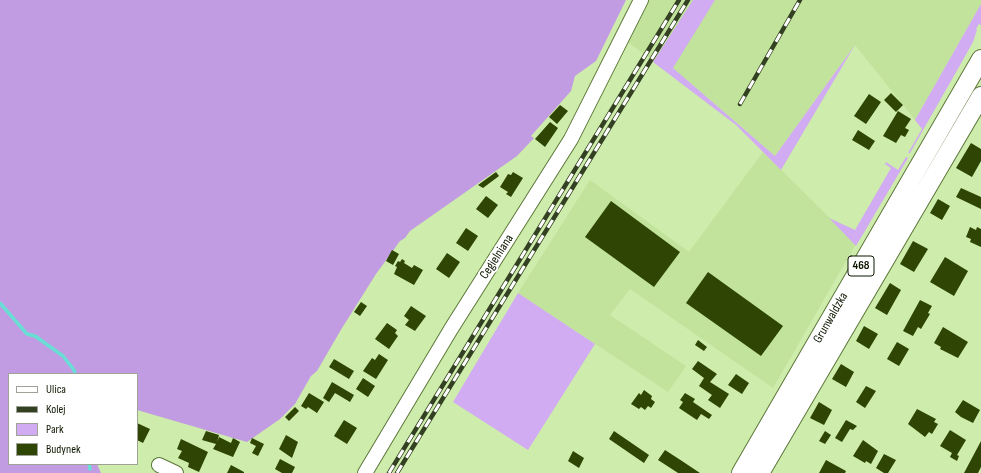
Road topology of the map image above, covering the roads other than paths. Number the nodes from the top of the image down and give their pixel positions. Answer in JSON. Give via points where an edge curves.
{"nodes":[{"id":1,"x":641,"y":0,"type":"edge"},
{"id":2,"x":981,"y":59,"type":"edge"},
{"id":3,"x":979,"y":106,"type":"edge"},
{"id":4,"x":159,"y":465,"type":"dead end"},
{"id":5,"x":176,"y":473,"type":"edge"},
{"id":6,"x":365,"y":473,"type":"edge"},
{"id":7,"x":741,"y":473,"type":"edge"},
{"id":8,"x":760,"y":473,"type":"edge"}],
"edges":[{"from":1,"to":6,"type":"street","name":"Cegielniana","via":[[571,140],[451,329]]},
{"from":2,"to":7,"type":"main road","name":"Grunwaldzka","number":"468"},
{"from":3,"to":8,"type":"main road","name":"Grunwaldzka","number":"468"},
{"from":4,"to":5,"type":"street"}]}
